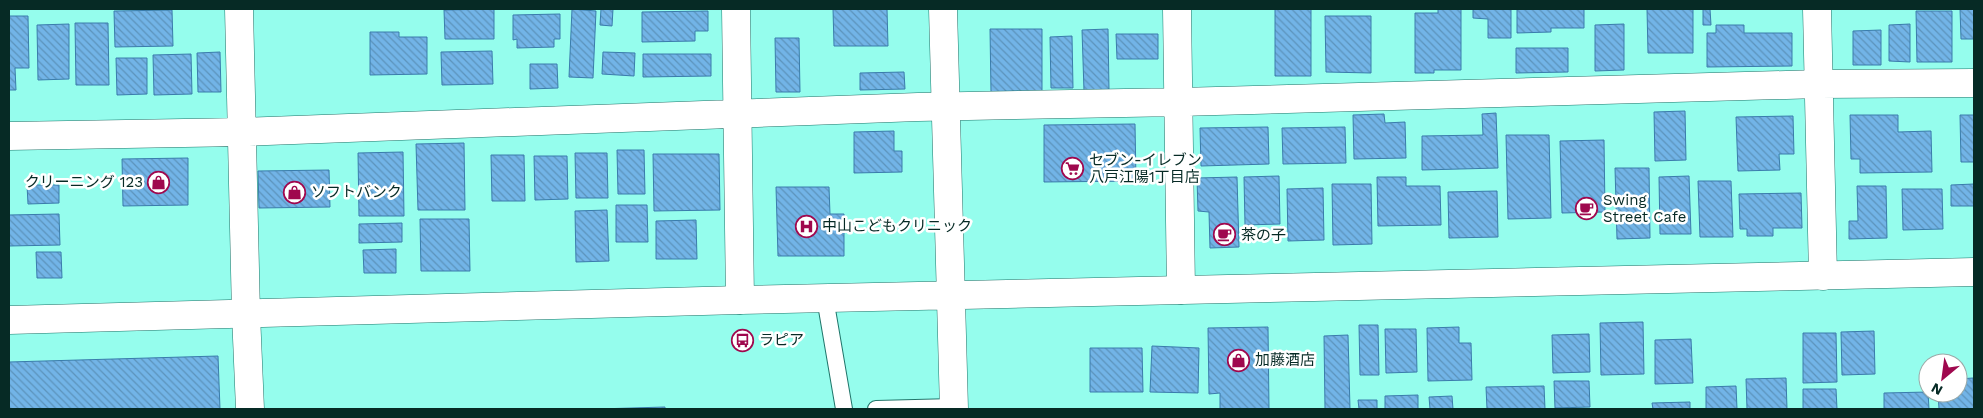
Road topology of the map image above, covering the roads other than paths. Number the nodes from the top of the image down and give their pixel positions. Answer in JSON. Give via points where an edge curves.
{"nodes":[{"id":1,"x":239,"y":9,"type":"edge"},
{"id":2,"x":736,"y":9,"type":"edge"},
{"id":3,"x":943,"y":9,"type":"edge"},
{"id":4,"x":1177,"y":9,"type":"edge"},
{"id":5,"x":1817,"y":9,"type":"edge"},
{"id":6,"x":1974,"y":83,"type":"edge"},
{"id":7,"x":1818,"y":84,"type":"junction"},
{"id":8,"x":1179,"y":102,"type":"junction"},
{"id":9,"x":946,"y":107,"type":"junction"},
{"id":10,"x":738,"y":113,"type":"junction"},
{"id":11,"x":242,"y":132,"type":"junction"},
{"id":12,"x":9,"y":136,"type":"edge"},
{"id":13,"x":1974,"y":272,"type":"edge"},
{"id":14,"x":1823,"y":276,"type":"junction"},
{"id":15,"x":1181,"y":290,"type":"junction"},
{"id":16,"x":952,"y":295,"type":"junction"},
{"id":17,"x":825,"y":298,"type":"junction"},
{"id":18,"x":740,"y":300,"type":"junction"},
{"id":19,"x":246,"y":314,"type":"junction"},
{"id":20,"x":9,"y":320,"type":"edge"},
{"id":21,"x":954,"y":408,"type":"edge"},
{"id":22,"x":250,"y":409,"type":"edge"},
{"id":23,"x":844,"y":409,"type":"edge"},
{"id":24,"x":876,"y":409,"type":"edge"}],
"edges":[{"from":1,"to":11,"type":"street"},
{"from":2,"to":10,"type":"street"},
{"from":3,"to":9,"type":"street"},
{"from":4,"to":8,"type":"street"},
{"from":5,"to":7,"type":"street"},
{"from":6,"to":7,"type":"street"},
{"from":7,"to":8,"type":"street"},
{"from":7,"to":14,"type":"street"},
{"from":8,"to":9,"type":"street"},
{"from":8,"to":15,"type":"street"},
{"from":9,"to":10,"type":"street"},
{"from":9,"to":16,"type":"street"},
{"from":10,"to":11,"type":"street"},
{"from":10,"to":18,"type":"street"},
{"from":11,"to":12,"type":"street"},
{"from":11,"to":19,"type":"street"},
{"from":13,"to":14,"type":"street"},
{"from":14,"to":15,"type":"street"},
{"from":15,"to":16,"type":"street"},
{"from":16,"to":17,"type":"street"},
{"from":16,"to":21,"type":"street"},
{"from":17,"to":18,"type":"street"},
{"from":17,"to":23,"type":"lane"},
{"from":18,"to":19,"type":"street"},
{"from":19,"to":20,"type":"street"},
{"from":19,"to":22,"type":"street"},
{"from":21,"to":24,"type":"lane"}]}
